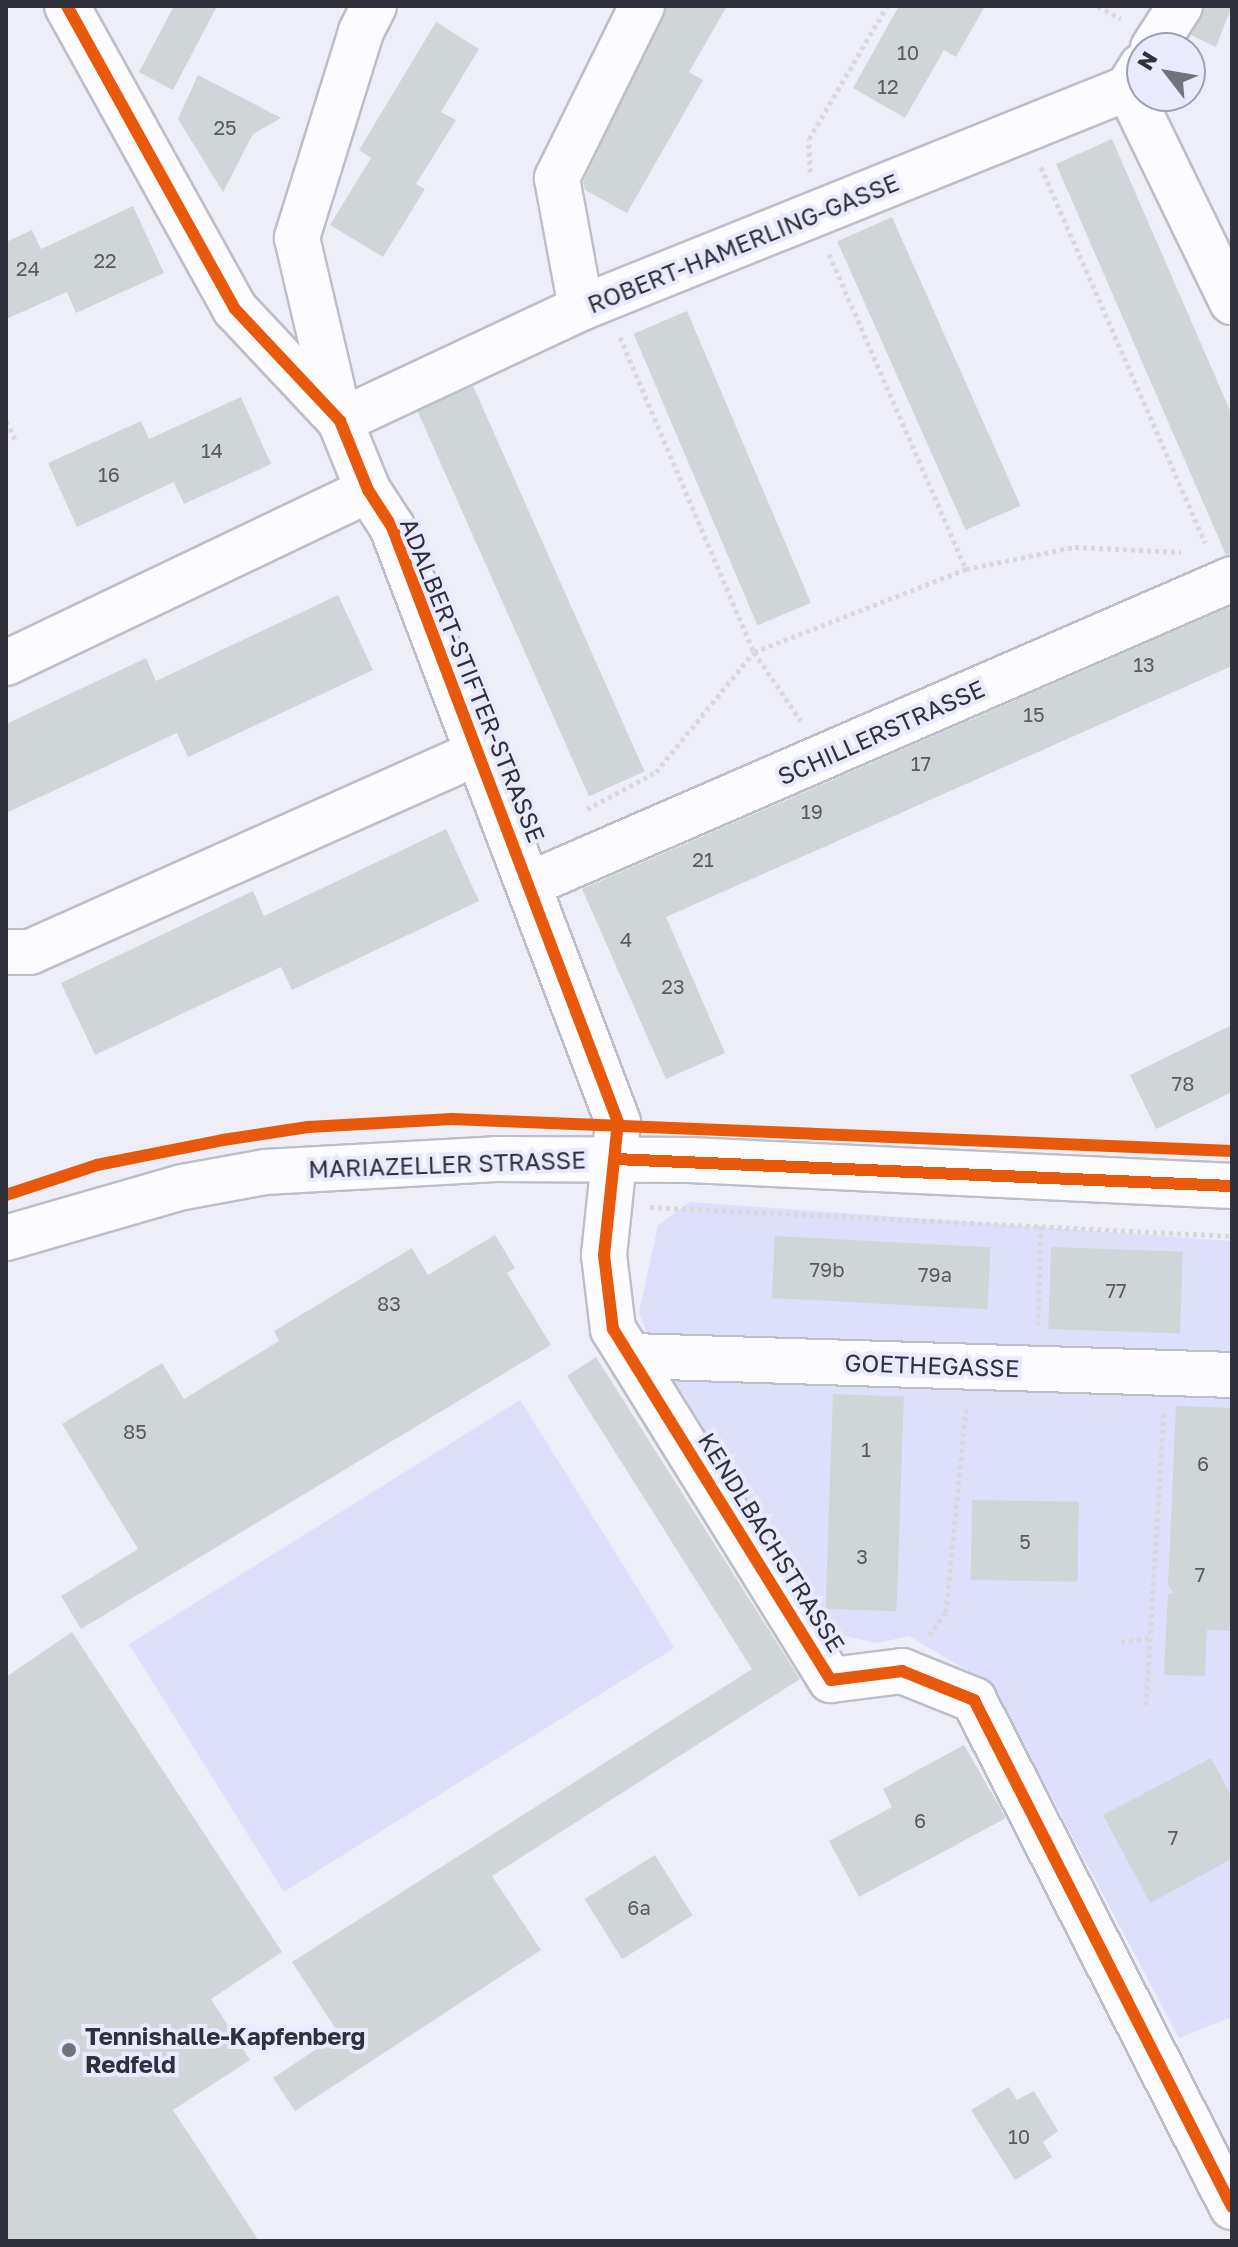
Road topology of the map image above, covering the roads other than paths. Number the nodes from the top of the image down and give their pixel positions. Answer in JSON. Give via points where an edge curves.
{"nodes":[{"id":1,"x":67,"y":6,"type":"edge"},
{"id":2,"x":374,"y":6,"type":"edge"},
{"id":3,"x":642,"y":6,"type":"edge"},
{"id":4,"x":1180,"y":6,"type":"edge"},
{"id":5,"x":1163,"y":32,"type":"edge"},
{"id":6,"x":1126,"y":81,"type":"edge"},
{"id":7,"x":1150,"y":112,"type":"edge"},
{"id":8,"x":1232,"y":302,"type":"edge"},
{"id":9,"x":593,"y":303,"type":"junction"},
{"id":10,"x":340,"y":421,"type":"junction"},
{"id":11,"x":368,"y":490,"type":"junction"},
{"id":12,"x":1221,"y":572,"type":"edge"},
{"id":13,"x":6,"y":663,"type":"edge"},
{"id":14,"x":480,"y":752,"type":"junction"},
{"id":15,"x":530,"y":884,"type":"junction"},
{"id":16,"x":6,"y":952,"type":"edge"},
{"id":17,"x":615,"y":1159,"type":"junction"},
{"id":18,"x":1232,"y":1186,"type":"edge"},
{"id":19,"x":6,"y":1238,"type":"edge"},
{"id":20,"x":632,"y":1356,"type":"junction"},
{"id":21,"x":1232,"y":1375,"type":"edge"},
{"id":22,"x":1232,"y":2207,"type":"edge"}],
"edges":[{"from":1,"to":10,"type":"street","name":"ADALBERT-STIFTER-STRASSE","via":[[235,309]]},
{"from":2,"to":10,"type":"street","via":[[361,32],[297,238]]},
{"from":3,"to":9,"type":"street","via":[[557,178]]},
{"from":4,"to":5,"type":"street"},
{"from":6,"to":9,"type":"street","name":"ROBERT-HAMERLING-GASSE","via":[[1025,130]]},
{"from":7,"to":8,"type":"street"},
{"from":9,"to":10,"type":"street","name":"ROBERT-HAMERLING-GASSE"},
{"from":10,"to":11,"type":"street","name":"ADALBERT-STIFTER-STRASSE"},
{"from":11,"to":13,"type":"street"},
{"from":11,"to":14,"type":"street","name":"ADALBERT-STIFTER-STRASSE","via":[[392,527]]},
{"from":12,"to":15,"type":"street","name":"SCHILLERSTRASSE"},
{"from":14,"to":15,"type":"street","name":"ADALBERT-STIFTER-STRASSE"},
{"from":14,"to":16,"type":"street","name":"ADALBERT-STIFTER-STRASSE","via":[[30,952]]},
{"from":15,"to":17,"type":"street","name":"ADALBERT-STIFTER-STRASSE","via":[[618,1122]]},
{"from":17,"to":18,"type":"street","name":"MARIAZELLER STRASSE"},
{"from":17,"to":19,"type":"street","name":"MARIAZELLER STRASSE","via":[[496,1159],[265,1172],[183,1187]]},
{"from":17,"to":20,"type":"street","name":"KENDLBACHSTRASSE","via":[[604,1255],[608,1306],[613,1329]]},
{"from":20,"to":21,"type":"street","name":"GOETHEGASSE"},
{"from":20,"to":22,"type":"street","name":"KENDLBACHSTRASSE","via":[[831,1680],[902,1671],[974,1700]]}]}
